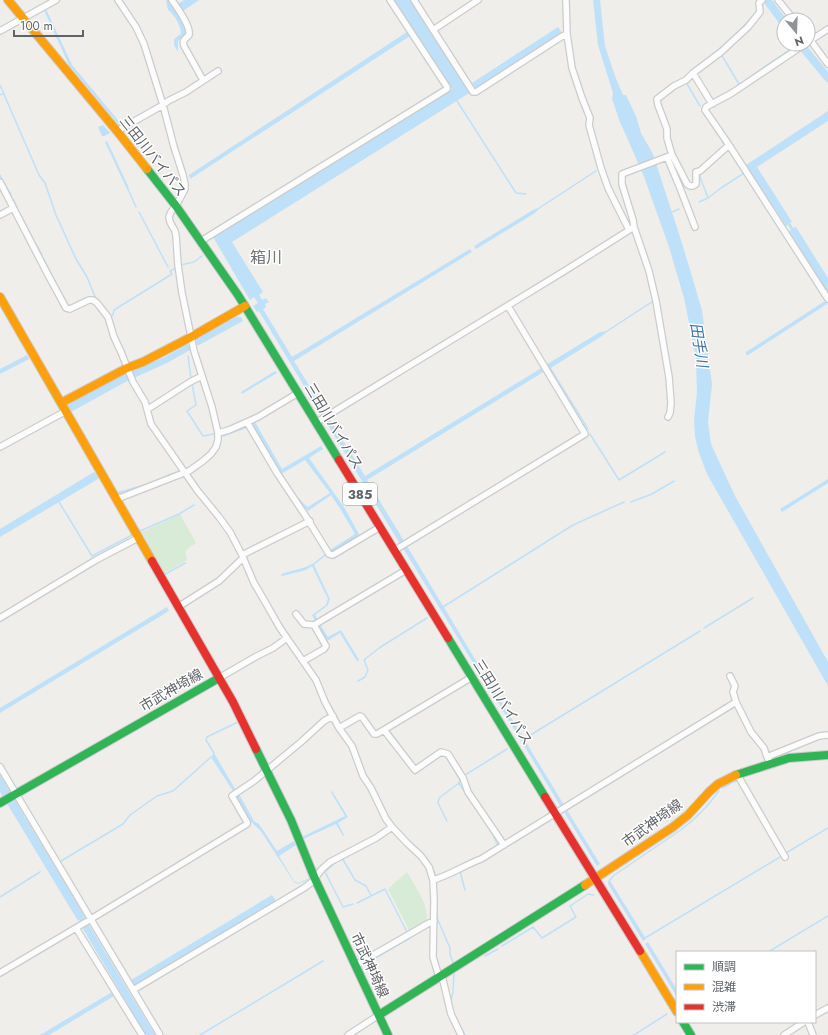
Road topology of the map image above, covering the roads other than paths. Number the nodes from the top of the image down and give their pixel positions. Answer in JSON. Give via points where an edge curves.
{"nodes":[{"id":1,"x":8,"y":0,"type":"edge"},
{"id":2,"x":56,"y":0,"type":"edge"},
{"id":3,"x":118,"y":0,"type":"edge"},
{"id":4,"x":172,"y":0,"type":"edge"},
{"id":5,"x":390,"y":0,"type":"edge"},
{"id":6,"x":414,"y":0,"type":"edge"},
{"id":7,"x":478,"y":0,"type":"edge"},
{"id":8,"x":566,"y":0,"type":"edge"},
{"id":9,"x":778,"y":0,"type":"edge"},
{"id":10,"x":761,"y":2,"type":"edge"},
{"id":11,"x":788,"y":12,"type":"edge"},
{"id":12,"x":23,"y":18,"type":"junction"},
{"id":13,"x":828,"y":29,"type":"edge"},
{"id":14,"x":433,"y":30,"type":"junction"},
{"id":15,"x":0,"y":31,"type":"edge"},
{"id":16,"x":567,"y":34,"type":"junction"},
{"id":17,"x":816,"y":36,"type":"edge"},
{"id":18,"x":816,"y":50,"type":"edge"},
{"id":19,"x":793,"y":52,"type":"edge"},
{"id":20,"x":828,"y":64,"type":"edge"},
{"id":21,"x":218,"y":70,"type":"dead end"},
{"id":22,"x":693,"y":73,"type":"junction"},
{"id":23,"x":203,"y":80,"type":"junction"},
{"id":24,"x":712,"y":104,"type":"junction"},
{"id":25,"x":163,"y":105,"type":"junction"},
{"id":26,"x":117,"y":131,"type":"junction"},
{"id":27,"x":729,"y":145,"type":"junction"},
{"id":28,"x":668,"y":157,"type":"junction"},
{"id":29,"x":0,"y":182,"type":"edge"},
{"id":30,"x":176,"y":206,"type":"junction"},
{"id":31,"x":14,"y":208,"type":"junction"},
{"id":32,"x":0,"y":215,"type":"edge"},
{"id":33,"x":695,"y":227,"type":"dead end"},
{"id":34,"x":631,"y":228,"type":"junction"},
{"id":35,"x":201,"y":241,"type":"junction"},
{"id":36,"x":0,"y":297,"type":"edge"},
{"id":37,"x":828,"y":299,"type":"edge"},
{"id":38,"x":245,"y":306,"type":"junction"},
{"id":39,"x":508,"y":306,"type":"junction"},
{"id":40,"x":191,"y":337,"type":"junction"},
{"id":41,"x":128,"y":370,"type":"junction"},
{"id":42,"x":202,"y":376,"type":"junction"},
{"id":43,"x":298,"y":393,"type":"junction"},
{"id":44,"x":61,"y":403,"type":"junction"},
{"id":45,"x":148,"y":409,"type":"junction"},
{"id":46,"x":66,"y":411,"type":"junction"},
{"id":47,"x":668,"y":416,"type":"dead end"},
{"id":48,"x":247,"y":422,"type":"junction"},
{"id":49,"x":316,"y":422,"type":"junction"},
{"id":50,"x":218,"y":433,"type":"junction"},
{"id":51,"x":0,"y":447,"type":"edge"},
{"id":52,"x":185,"y":473,"type":"junction"},
{"id":53,"x":117,"y":499,"type":"junction"},
{"id":54,"x":310,"y":521,"type":"junction"},
{"id":55,"x":380,"y":527,"type":"junction"},
{"id":56,"x":138,"y":538,"type":"junction"},
{"id":57,"x":395,"y":550,"type":"junction"},
{"id":58,"x":243,"y":556,"type":"junction"},
{"id":59,"x":406,"y":570,"type":"junction"},
{"id":60,"x":178,"y":607,"type":"junction"},
{"id":61,"x":296,"y":614,"type":"dead end"},
{"id":62,"x":0,"y":618,"type":"edge"},
{"id":63,"x":314,"y":625,"type":"junction"},
{"id":64,"x":287,"y":638,"type":"junction"},
{"id":65,"x":305,"y":660,"type":"junction"},
{"id":66,"x":730,"y":676,"type":"dead end"},
{"id":67,"x":472,"y":677,"type":"junction"},
{"id":68,"x":219,"y":678,"type":"junction"},
{"id":69,"x":736,"y":702,"type":"junction"},
{"id":70,"x":333,"y":716,"type":"junction"},
{"id":71,"x":341,"y":727,"type":"junction"},
{"id":72,"x":384,"y":730,"type":"junction"},
{"id":73,"x":828,"y":735,"type":"edge"},
{"id":74,"x":828,"y":755,"type":"edge"},
{"id":75,"x":769,"y":760,"type":"junction"},
{"id":76,"x":0,"y":767,"type":"edge"},
{"id":77,"x":266,"y":771,"type":"junction"},
{"id":78,"x":737,"y":774,"type":"junction"},
{"id":79,"x":15,"y":794,"type":"junction"},
{"id":80,"x":1,"y":802,"type":"edge"},
{"id":81,"x":556,"y":813,"type":"junction"},
{"id":82,"x":392,"y":827,"type":"junction"},
{"id":83,"x":504,"y":845,"type":"junction"},
{"id":84,"x":784,"y":857,"type":"dead end"},
{"id":85,"x":315,"y":878,"type":"junction"},
{"id":86,"x":435,"y":879,"type":"junction"},
{"id":87,"x":595,"y":879,"type":"junction"},
{"id":88,"x":434,"y":921,"type":"junction"},
{"id":89,"x":84,"y":923,"type":"junction"},
{"id":90,"x":356,"y":965,"type":"junction"},
{"id":91,"x":0,"y":973,"type":"edge"},
{"id":92,"x":439,"y":977,"type":"junction"},
{"id":93,"x":134,"y":990,"type":"junction"},
{"id":94,"x":828,"y":1008,"type":"edge"},
{"id":95,"x":676,"y":1010,"type":"edge"},
{"id":96,"x":379,"y":1015,"type":"junction"},
{"id":97,"x":816,"y":1015,"type":"edge"},
{"id":98,"x":684,"y":1023,"type":"edge"},
{"id":99,"x":802,"y":1023,"type":"edge"},
{"id":100,"x":808,"y":1023,"type":"edge"},
{"id":101,"x":142,"y":1035,"type":"edge"},
{"id":102,"x":160,"y":1035,"type":"edge"},
{"id":103,"x":348,"y":1035,"type":"edge"},
{"id":104,"x":388,"y":1035,"type":"edge"},
{"id":105,"x":461,"y":1035,"type":"edge"},
{"id":106,"x":691,"y":1035,"type":"edge"},
{"id":107,"x":784,"y":1035,"type":"edge"},
{"id":108,"x":813,"y":1035,"type":"edge"}],
"edges":[{"from":1,"to":12,"type":"main road","name":"三田川バイパス","number":"385"},
{"from":2,"to":12,"type":"street"},
{"from":3,"to":25,"type":"street","via":[[144,44]]},
{"from":4,"to":23,"type":"street","via":[[190,32],[184,40],[184,46]]},
{"from":5,"to":35,"type":"street","via":[[447,89]]},
{"from":6,"to":14,"type":"street"},
{"from":7,"to":14,"type":"street"},
{"from":8,"to":16,"type":"street"},
{"from":9,"to":11,"type":"street"},
{"from":10,"to":22,"type":"street","via":[[760,12],[748,27]]},
{"from":12,"to":15,"type":"street"},
{"from":12,"to":26,"type":"main road","name":"三田川バイパス","number":"385"},
{"from":13,"to":17,"type":"street"},
{"from":14,"to":16,"type":"street","via":[[474,92]]},
{"from":16,"to":34,"type":"street","via":[[572,68],[590,118],[589,125],[601,168],[608,188]]},
{"from":18,"to":20,"type":"street"},
{"from":19,"to":24,"type":"street"},
{"from":21,"to":23,"type":"street"},
{"from":22,"to":24,"type":"street"},
{"from":22,"to":28,"type":"street","via":[[657,99],[667,129]]},
{"from":23,"to":25,"type":"street"},
{"from":24,"to":27,"type":"street","via":[[705,110]]},
{"from":25,"to":26,"type":"street"},
{"from":25,"to":30,"type":"street","via":[[185,184]]},
{"from":26,"to":30,"type":"main road","name":"三田川バイパス","number":"385"},
{"from":27,"to":28,"type":"street","via":[[696,172],[696,184],[693,186],[687,184],[680,170]]},
{"from":27,"to":37,"type":"street"},
{"from":28,"to":33,"type":"street"},
{"from":28,"to":34,"type":"street","via":[[622,174],[621,180],[633,220]]},
{"from":29,"to":31,"type":"street"},
{"from":30,"to":35,"type":"main road","name":"三田川バイパス","number":"385"},
{"from":30,"to":40,"type":"street","via":[[171,212],[170,222],[176,236],[178,265]]},
{"from":31,"to":32,"type":"street"},
{"from":31,"to":41,"type":"street","via":[[66,308],[70,309],[89,300],[97,303],[108,317]]},
{"from":34,"to":39,"type":"street"},
{"from":34,"to":47,"type":"street","via":[[649,271],[656,301],[669,377],[671,403]]},
{"from":35,"to":38,"type":"main road","name":"三田川バイパス","number":"385"},
{"from":36,"to":44,"type":"main road"},
{"from":38,"to":40,"type":"main road"},
{"from":38,"to":43,"type":"main road","name":"三田川バイパス","number":"385"},
{"from":39,"to":49,"type":"street"},
{"from":39,"to":57,"type":"street","via":[[585,434]]},
{"from":40,"to":41,"type":"main road"},
{"from":40,"to":42,"type":"street"},
{"from":41,"to":44,"type":"main road"},
{"from":41,"to":45,"type":"street"},
{"from":42,"to":45,"type":"street"},
{"from":42,"to":50,"type":"street"},
{"from":43,"to":48,"type":"street"},
{"from":43,"to":49,"type":"main road","name":"三田川バイパス","number":"385"},
{"from":44,"to":46,"type":"main road"},
{"from":45,"to":52,"type":"street","via":[[151,424]]},
{"from":46,"to":51,"type":"street"},
{"from":46,"to":53,"type":"main road"},
{"from":48,"to":50,"type":"street"},
{"from":48,"to":54,"type":"street","via":[[277,473]]},
{"from":49,"to":55,"type":"main road","name":"三田川バイパス","number":"385"},
{"from":50,"to":52,"type":"street","via":[[216,447],[211,454]]},
{"from":52,"to":53,"type":"street"},
{"from":52,"to":58,"type":"street","via":[[230,532]]},
{"from":53,"to":56,"type":"main road"},
{"from":54,"to":55,"type":"street","via":[[328,553],[333,555]]},
{"from":54,"to":58,"type":"street"},
{"from":55,"to":57,"type":"main road","name":"三田川バイパス","number":"385"},
{"from":56,"to":60,"type":"main road"},
{"from":56,"to":62,"type":"street","via":[[96,560]]},
{"from":57,"to":59,"type":"main road","name":"三田川バイパス","number":"385"},
{"from":58,"to":60,"type":"street","via":[[219,581]]},
{"from":58,"to":64,"type":"street","via":[[254,583]]},
{"from":59,"to":63,"type":"street"},
{"from":59,"to":67,"type":"main road","name":"三田川バイパス","number":"385"},
{"from":60,"to":68,"type":"main road"},
{"from":61,"to":63,"type":"street","via":[[304,624]]},
{"from":63,"to":65,"type":"street","via":[[326,646]]},
{"from":64,"to":65,"type":"street"},
{"from":64,"to":68,"type":"street","via":[[274,648]]},
{"from":65,"to":70,"type":"street"},
{"from":66,"to":69,"type":"street","via":[[735,686],[733,692]]},
{"from":67,"to":72,"type":"street"},
{"from":67,"to":81,"type":"main road","name":"三田川バイパス","number":"385"},
{"from":68,"to":77,"type":"main road","name":"市武神埼線"},
{"from":68,"to":79,"type":"main road","name":"市武神埼線"},
{"from":69,"to":75,"type":"street"},
{"from":69,"to":81,"type":"street"},
{"from":70,"to":71,"type":"street"},
{"from":70,"to":77,"type":"street"},
{"from":71,"to":72,"type":"street","via":[[360,716],[374,734]]},
{"from":71,"to":82,"type":"street","via":[[352,746],[363,776]]},
{"from":72,"to":83,"type":"street","via":[[415,770],[441,752],[448,754],[463,778],[468,792]]},
{"from":73,"to":75,"type":"street","via":[[819,736]]},
{"from":74,"to":75,"type":"main road","name":"市武神埼線"},
{"from":75,"to":78,"type":"main road","name":"市武神埼線"},
{"from":76,"to":79,"type":"street"},
{"from":77,"to":85,"type":"main road","name":"市武神埼線","via":[[291,820]]},
{"from":77,"to":89,"type":"street","via":[[232,796],[247,824]]},
{"from":78,"to":84,"type":"street"},
{"from":78,"to":87,"type":"main road","name":"市武神埼線","via":[[718,784],[673,827]]},
{"from":79,"to":80,"type":"main road","name":"市武神埼線"},
{"from":79,"to":89,"type":"street"},
{"from":81,"to":83,"type":"street"},
{"from":81,"to":87,"type":"main road","name":"三田川バイパス","number":"385"},
{"from":82,"to":85,"type":"street","via":[[330,862]]},
{"from":82,"to":86,"type":"street","via":[[421,856]]},
{"from":83,"to":86,"type":"street","via":[[481,859]]},
{"from":85,"to":90,"type":"main road","name":"市武神埼線"},
{"from":85,"to":93,"type":"street","via":[[304,888]]},
{"from":86,"to":88,"type":"street"},
{"from":87,"to":92,"type":"main road","name":"市武神埼線"},
{"from":87,"to":95,"type":"main road","name":"三田川バイパス","number":"385"},
{"from":88,"to":90,"type":"street"},
{"from":88,"to":92,"type":"street","via":[[433,957]]},
{"from":89,"to":91,"type":"street"},
{"from":89,"to":93,"type":"street"},
{"from":89,"to":101,"type":"street"},
{"from":90,"to":96,"type":"main road","name":"市武神埼線"},
{"from":92,"to":96,"type":"main road","name":"市武神埼線"},
{"from":92,"to":105,"type":"street","via":[[443,980],[451,1014]]},
{"from":93,"to":102,"type":"street"},
{"from":94,"to":97,"type":"street"},
{"from":96,"to":103,"type":"street"},
{"from":96,"to":104,"type":"main road"},
{"from":98,"to":106,"type":"main road"},
{"from":99,"to":107,"type":"street"},
{"from":100,"to":108,"type":"street"}]}
